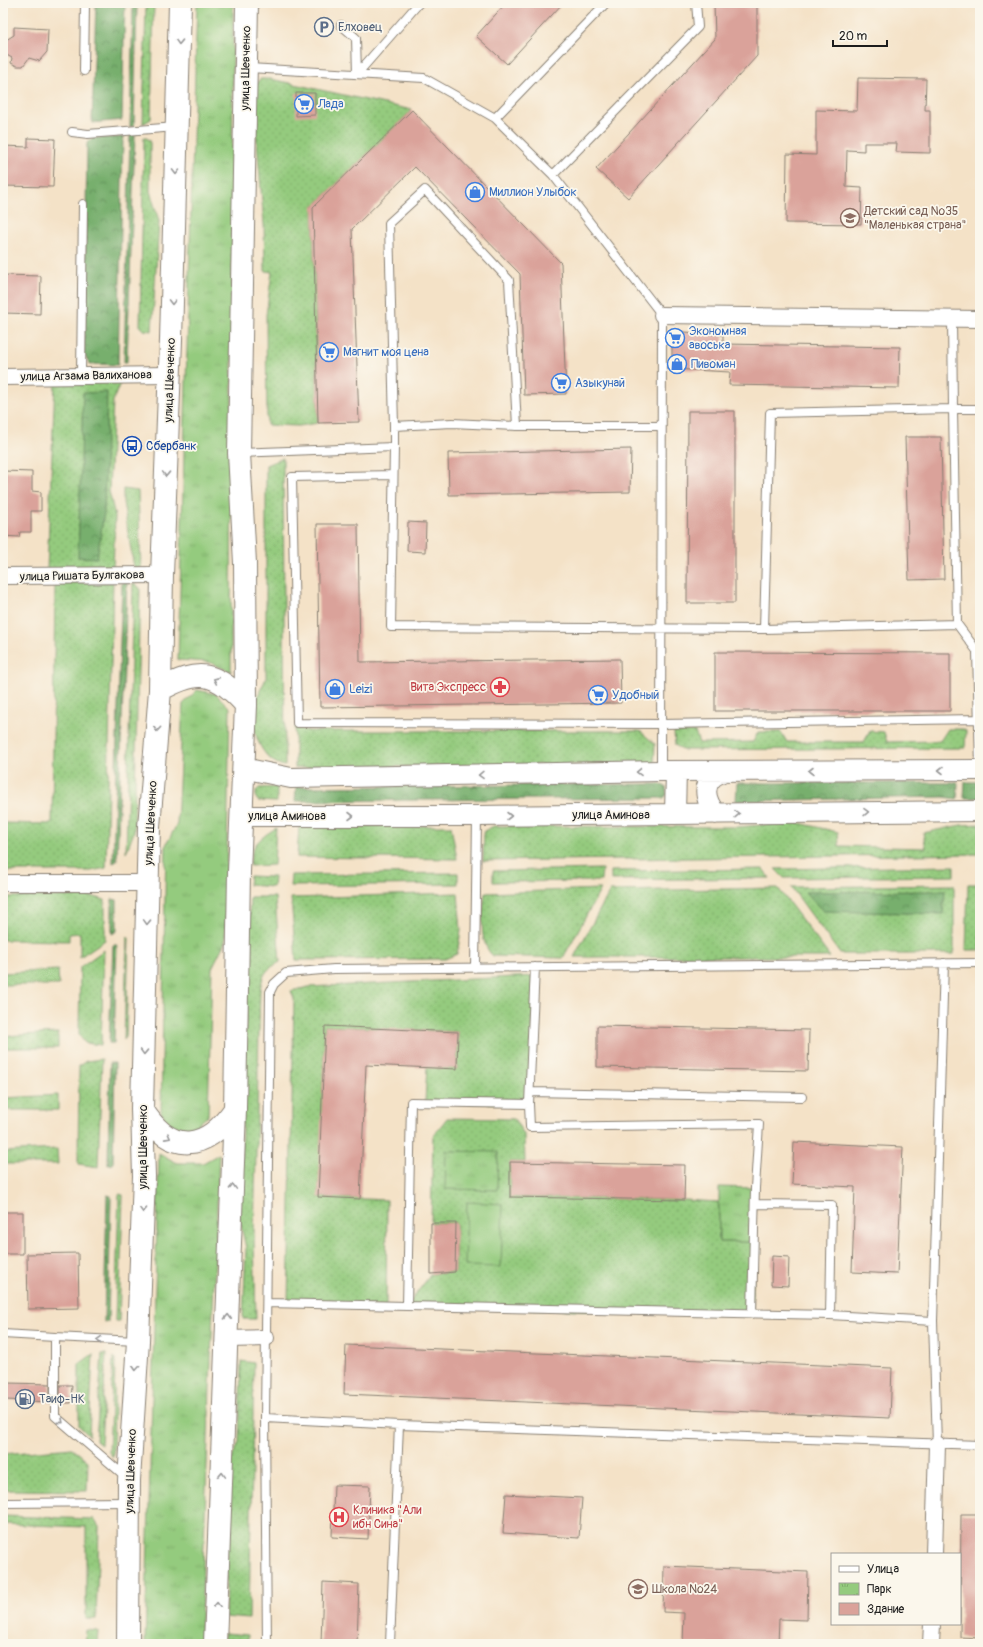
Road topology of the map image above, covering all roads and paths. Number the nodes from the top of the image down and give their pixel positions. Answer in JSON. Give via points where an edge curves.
{"nodes":[{"id":1,"x":85,"y":3,"type":"edge"},
{"id":2,"x":180,"y":3,"type":"edge"},
{"id":3,"x":247,"y":3,"type":"edge"},
{"id":4,"x":419,"y":3,"type":"edge"},
{"id":5,"x":606,"y":3,"type":"edge"},
{"id":6,"x":696,"y":3,"type":"edge"},
{"id":7,"x":341,"y":25,"type":"dead end"},
{"id":8,"x":246,"y":68,"type":"junction"},
{"id":9,"x":84,"y":71,"type":"dead end"},
{"id":10,"x":357,"y":74,"type":"junction"},
{"id":11,"x":495,"y":118,"type":"junction"},
{"id":12,"x":177,"y":127,"type":"junction"},
{"id":13,"x":72,"y":132,"type":"dead end"},
{"id":14,"x":553,"y":175,"type":"junction"},
{"id":15,"x":83,"y":204,"type":"dead end"},
{"id":16,"x":662,"y":316,"type":"junction"},
{"id":17,"x":952,"y":318,"type":"junction"},
{"id":18,"x":980,"y":319,"type":"edge"},
{"id":19,"x":170,"y":375,"type":"junction"},
{"id":20,"x":81,"y":376,"type":"junction"},
{"id":21,"x":3,"y":377,"type":"edge"},
{"id":22,"x":953,"y":409,"type":"junction"},
{"id":23,"x":980,"y":409,"type":"edge"},
{"id":24,"x":394,"y":426,"type":"junction"},
{"id":25,"x":517,"y":426,"type":"junction"},
{"id":26,"x":661,"y":426,"type":"junction"},
{"id":27,"x":394,"y":448,"type":"junction"},
{"id":28,"x":239,"y":453,"type":"junction"},
{"id":29,"x":393,"y":475,"type":"junction"},
{"id":30,"x":162,"y":575,"type":"junction"},
{"id":31,"x":3,"y":576,"type":"edge"},
{"id":32,"x":957,"y":624,"type":"junction"},
{"id":33,"x":661,"y":628,"type":"junction"},
{"id":34,"x":764,"y":629,"type":"junction"},
{"id":35,"x":160,"y":690,"type":"junction"},
{"id":36,"x":246,"y":705,"type":"junction"},
{"id":37,"x":979,"y":719,"type":"junction"},
{"id":38,"x":662,"y":724,"type":"junction"},
{"id":39,"x":243,"y":768,"type":"junction"},
{"id":40,"x":980,"y":768,"type":"edge"},
{"id":41,"x":669,"y":771,"type":"junction"},
{"id":42,"x":724,"y":771,"type":"junction"},
{"id":43,"x":980,"y":811,"type":"edge"},
{"id":44,"x":676,"y":814,"type":"junction"},
{"id":45,"x":716,"y":814,"type":"junction"},
{"id":46,"x":242,"y":816,"type":"junction"},
{"id":47,"x":477,"y":816,"type":"junction"},
{"id":48,"x":3,"y":883,"type":"edge"},
{"id":49,"x":149,"y":883,"type":"junction"},
{"id":50,"x":980,"y":963,"type":"edge"},
{"id":51,"x":944,"y":964,"type":"junction"},
{"id":52,"x":535,"y":967,"type":"junction"},
{"id":53,"x":475,"y":968,"type":"junction"},
{"id":54,"x":530,"y":1092,"type":"junction"},
{"id":55,"x":802,"y":1096,"type":"dead end"},
{"id":56,"x":529,"y":1104,"type":"junction"},
{"id":57,"x":142,"y":1109,"type":"junction"},
{"id":58,"x":235,"y":1109,"type":"junction"},
{"id":59,"x":755,"y":1204,"type":"junction"},
{"id":60,"x":267,"y":1303,"type":"junction"},
{"id":61,"x":407,"y":1306,"type":"junction"},
{"id":62,"x":752,"y":1314,"type":"junction"},
{"id":63,"x":830,"y":1315,"type":"junction"},
{"id":64,"x":933,"y":1321,"type":"junction"},
{"id":65,"x":3,"y":1334,"type":"edge"},
{"id":66,"x":55,"y":1337,"type":"junction"},
{"id":67,"x":266,"y":1338,"type":"junction"},
{"id":68,"x":227,"y":1339,"type":"junction"},
{"id":69,"x":138,"y":1341,"type":"junction"},
{"id":70,"x":265,"y":1418,"type":"junction"},
{"id":71,"x":399,"y":1425,"type":"junction"},
{"id":72,"x":937,"y":1444,"type":"junction"},
{"id":73,"x":980,"y":1445,"type":"edge"},
{"id":74,"x":129,"y":1480,"type":"junction"},
{"id":75,"x":129,"y":1502,"type":"junction"},
{"id":76,"x":3,"y":1503,"type":"edge"},
{"id":77,"x":934,"y":1553,"type":"edge"},
{"id":78,"x":932,"y":1625,"type":"edge"},
{"id":79,"x":128,"y":1644,"type":"edge"},
{"id":80,"x":215,"y":1644,"type":"edge"},
{"id":81,"x":267,"y":1644,"type":"edge"},
{"id":82,"x":390,"y":1644,"type":"edge"},
{"id":83,"x":931,"y":1644,"type":"edge"}],
"edges":[{"from":1,"to":9,"type":"lane"},
{"from":2,"to":12,"type":"main road","name":"улица Шевченко","one_way":true},
{"from":3,"to":8,"type":"main road","name":"улица Шевченко"},
{"from":4,"to":10,"type":"lane"},
{"from":5,"to":11,"type":"lane"},
{"from":6,"to":14,"type":"lane","via":[[698,27]]},
{"from":7,"to":10,"type":"lane","via":[[356,38]]},
{"from":8,"to":10,"type":"lane"},
{"from":8,"to":28,"type":"main road","name":"улица Шевченко"},
{"from":10,"to":11,"type":"lane","via":[[424,78]]},
{"from":11,"to":14,"type":"lane"},
{"from":12,"to":13,"type":"lane","via":[[88,134]]},
{"from":12,"to":19,"type":"main road","name":"улица Шевченко","one_way":true},
{"from":14,"to":16,"type":"lane"},
{"from":15,"to":20,"type":"lane"},
{"from":16,"to":17,"type":"street"},
{"from":16,"to":26,"type":"lane"},
{"from":17,"to":18,"type":"street"},
{"from":17,"to":22,"type":"lane"},
{"from":19,"to":20,"type":"street","name":"улица Агзама Валиханова"},
{"from":19,"to":30,"type":"main road","name":"улица Шевченко","one_way":true},
{"from":20,"to":21,"type":"street","name":"улица Агзама Валиханова"},
{"from":22,"to":23,"type":"lane"},
{"from":22,"to":32,"type":"lane"},
{"from":22,"to":34,"type":"lane","via":[[770,413]]},
{"from":24,"to":25,"type":"lane","via":[[452,423]]},
{"from":24,"to":25,"type":"lane","via":[[389,223],[425,190],[509,280]]},
{"from":24,"to":27,"type":"lane"},
{"from":25,"to":26,"type":"lane"},
{"from":26,"to":33,"type":"lane"},
{"from":27,"to":28,"type":"lane"},
{"from":27,"to":29,"type":"lane"},
{"from":28,"to":36,"type":"main road","name":"улица Шевченко","via":[[245,563]]},
{"from":29,"to":33,"type":"lane","via":[[391,627]]},
{"from":29,"to":38,"type":"lane","via":[[292,477],[297,723]]},
{"from":30,"to":31,"type":"street","name":"улица Ришата Булгакова"},
{"from":30,"to":35,"type":"main road","name":"улица Шевченко"},
{"from":32,"to":34,"type":"lane"},
{"from":32,"to":37,"type":"lane","via":[[977,651]]},
{"from":33,"to":34,"type":"lane"},
{"from":33,"to":38,"type":"lane"},
{"from":36,"to":35,"type":"main road","one_way":true,"via":[[233,690],[219,680],[206,676],[188,677]]},
{"from":35,"to":49,"type":"main road","name":"улица Шевченко","one_way":true,"via":[[149,827]]},
{"from":36,"to":39,"type":"main road","name":"улица Шевченко"},
{"from":37,"to":38,"type":"lane"},
{"from":37,"to":40,"type":"lane"},
{"from":38,"to":41,"type":"lane"},
{"from":41,"to":39,"type":"street","one_way":true,"via":[[291,778]]},
{"from":39,"to":46,"type":"main road","name":"улица Шевченко"},
{"from":40,"to":42,"type":"street","one_way":true},
{"from":41,"to":42,"type":"street"},
{"from":41,"to":44,"type":"street"},
{"from":42,"to":45,"type":"street","via":[[712,778],[706,792],[708,804]]},
{"from":45,"to":43,"type":"street","name":"улица Аминова","one_way":true},
{"from":44,"to":45,"type":"street","name":"улица Аминова"},
{"from":47,"to":44,"type":"street","name":"улица Аминова","one_way":true},
{"from":46,"to":47,"type":"street","name":"улица Аминова","one_way":true},
{"from":46,"to":58,"type":"main road","name":"улица Шевченко"},
{"from":47,"to":53,"type":"lane"},
{"from":48,"to":49,"type":"street"},
{"from":49,"to":57,"type":"main road","name":"улица Шевченко","one_way":true},
{"from":50,"to":51,"type":"lane"},
{"from":51,"to":52,"type":"lane"},
{"from":51,"to":64,"type":"lane"},
{"from":52,"to":53,"type":"lane"},
{"from":52,"to":54,"type":"lane"},
{"from":53,"to":60,"type":"lane","via":[[286,972],[274,984],[270,992]]},
{"from":54,"to":55,"type":"lane"},
{"from":54,"to":56,"type":"lane"},
{"from":56,"to":59,"type":"lane","via":[[530,1127],[759,1124]]},
{"from":56,"to":61,"type":"lane","via":[[411,1102]]},
{"from":57,"to":58,"type":"main road","one_way":true,"via":[[161,1134],[172,1140],[187,1142],[201,1140],[213,1133],[226,1123]]},
{"from":57,"to":69,"type":"main road","name":"улица Шевченко","one_way":true,"via":[[144,1176]]},
{"from":68,"to":58,"type":"main road","name":"улица Шевченко","one_way":true},
{"from":59,"to":62,"type":"lane"},
{"from":59,"to":63,"type":"lane","via":[[832,1205]]},
{"from":60,"to":61,"type":"lane"},
{"from":60,"to":67,"type":"lane"},
{"from":61,"to":62,"type":"lane"},
{"from":62,"to":63,"type":"lane"},
{"from":63,"to":64,"type":"lane"},
{"from":64,"to":72,"type":"lane"},
{"from":65,"to":66,"type":"lane"},
{"from":69,"to":66,"type":"lane","one_way":true},
{"from":66,"to":74,"type":"lane","one_way":true,"via":[[56,1416]]},
{"from":67,"to":68,"type":"street"},
{"from":67,"to":70,"type":"lane"},
{"from":80,"to":68,"type":"main road","name":"улица Шевченко","one_way":true},
{"from":69,"to":74,"type":"main road","name":"улица Шевченко","one_way":true},
{"from":70,"to":71,"type":"lane"},
{"from":70,"to":81,"type":"lane"},
{"from":71,"to":72,"type":"lane"},
{"from":71,"to":82,"type":"lane"},
{"from":72,"to":73,"type":"lane"},
{"from":72,"to":77,"type":"street"},
{"from":74,"to":75,"type":"main road","name":"улица Шевченко"},
{"from":75,"to":76,"type":"lane"},
{"from":75,"to":79,"type":"main road","name":"улица Шевченко"},
{"from":78,"to":83,"type":"street"}]}
